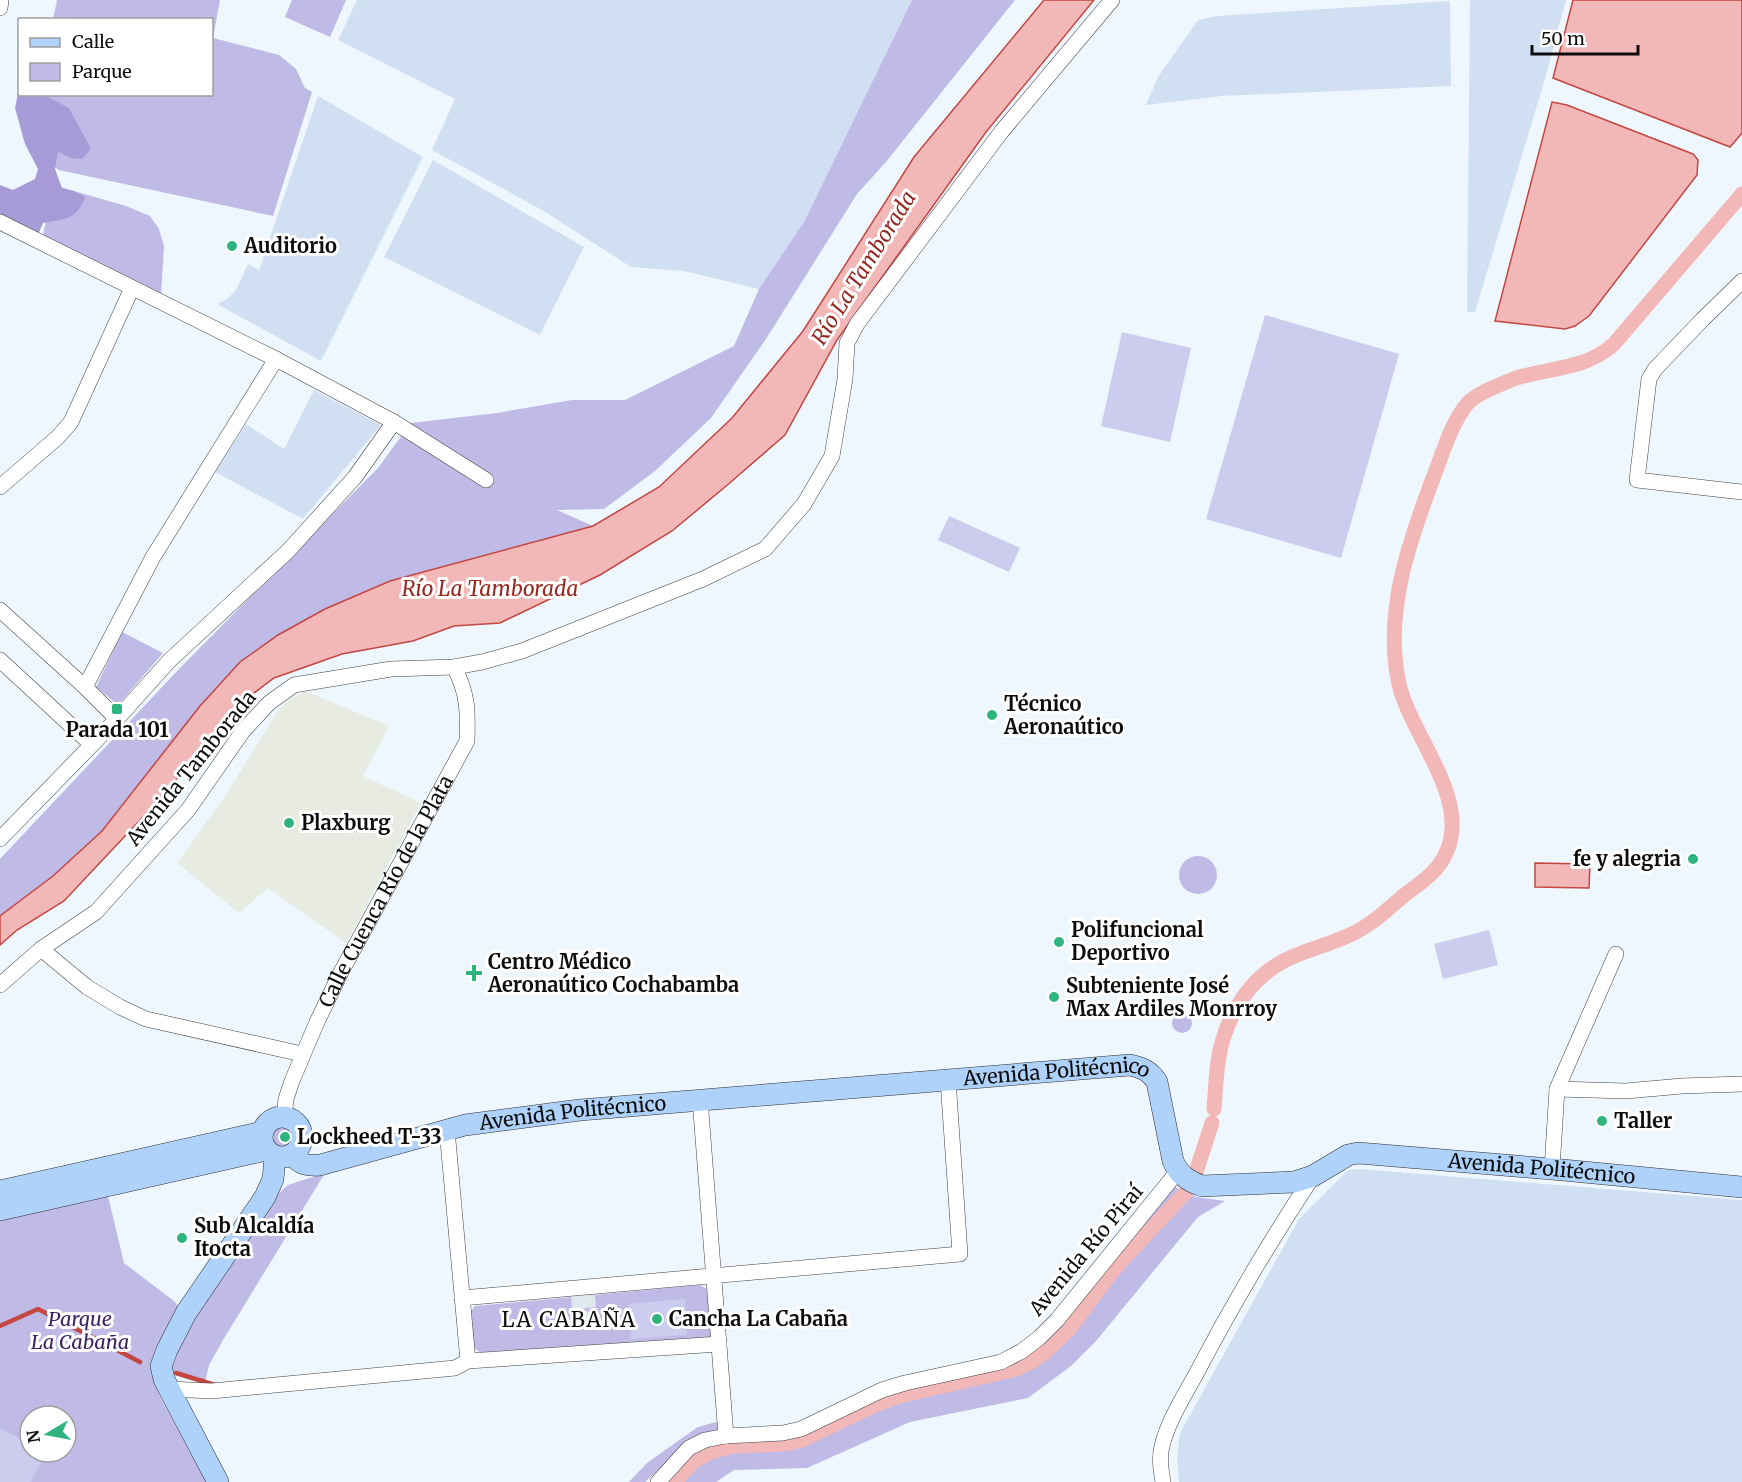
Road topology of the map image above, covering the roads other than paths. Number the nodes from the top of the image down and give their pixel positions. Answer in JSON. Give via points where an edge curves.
{"nodes":[{"id":1,"x":1,"y":0,"type":"edge"},
{"id":2,"x":1112,"y":0,"type":"edge"},
{"id":3,"x":0,"y":8,"type":"edge"},
{"id":4,"x":0,"y":222,"type":"edge"},
{"id":5,"x":1742,"y":281,"type":"edge"},
{"id":6,"x":132,"y":288,"type":"junction"},
{"id":7,"x":276,"y":359,"type":"junction"},
{"id":8,"x":394,"y":422,"type":"junction"},
{"id":9,"x":486,"y":480,"type":"dead end"},
{"id":10,"x":0,"y":487,"type":"edge"},
{"id":11,"x":1742,"y":492,"type":"edge"},
{"id":12,"x":0,"y":610,"type":"edge"},
{"id":13,"x":0,"y":660,"type":"edge"},
{"id":14,"x":454,"y":667,"type":"junction"},
{"id":15,"x":85,"y":687,"type":"junction"},
{"id":16,"x":117,"y":719,"type":"junction"},
{"id":17,"x":91,"y":744,"type":"junction"},
{"id":18,"x":0,"y":839,"type":"edge"},
{"id":19,"x":41,"y":949,"type":"junction"},
{"id":20,"x":1616,"y":954,"type":"dead end"},
{"id":21,"x":0,"y":985,"type":"edge"},
{"id":22,"x":302,"y":1054,"type":"junction"},
{"id":23,"x":948,"y":1080,"type":"junction"},
{"id":24,"x":1742,"y":1084,"type":"edge"},
{"id":25,"x":1557,"y":1089,"type":"junction"},
{"id":26,"x":699,"y":1099,"type":"junction"},
{"id":27,"x":284,"y":1117,"type":"junction"},
{"id":28,"x":447,"y":1130,"type":"junction"},
{"id":29,"x":274,"y":1148,"type":"junction"},
{"id":30,"x":1552,"y":1169,"type":"junction"},
{"id":31,"x":1180,"y":1174,"type":"junction"},
{"id":32,"x":1313,"y":1176,"type":"junction"},
{"id":33,"x":1742,"y":1187,"type":"edge"},
{"id":34,"x":0,"y":1191,"type":"edge"},
{"id":35,"x":0,"y":1210,"type":"edge"},
{"id":36,"x":714,"y":1276,"type":"junction"},
{"id":37,"x":462,"y":1298,"type":"junction"},
{"id":38,"x":719,"y":1344,"type":"junction"},
{"id":39,"x":468,"y":1361,"type":"junction"},
{"id":40,"x":169,"y":1389,"type":"junction"},
{"id":41,"x":726,"y":1436,"type":"junction"},
{"id":42,"x":218,"y":1482,"type":"edge"},
{"id":43,"x":658,"y":1482,"type":"edge"},
{"id":44,"x":1163,"y":1482,"type":"edge"}],
"edges":[{"from":1,"to":3,"type":"street"},
{"from":2,"to":14,"type":"street","name":"Avenida Tamborada","via":[[1002,131],[857,324],[847,343],[832,456],[804,504],[765,549],[703,579],[522,651]]},
{"from":4,"to":6,"type":"street"},
{"from":5,"to":11,"type":"street","via":[[1654,369],[1649,379],[1637,480]]},
{"from":6,"to":7,"type":"street"},
{"from":6,"to":10,"type":"street","via":[[71,422]]},
{"from":7,"to":8,"type":"street"},
{"from":7,"to":15,"type":"street","via":[[153,557]]},
{"from":8,"to":9,"type":"street"},
{"from":8,"to":16,"type":"street","via":[[355,477],[288,551],[169,661]]},
{"from":12,"to":15,"type":"street"},
{"from":13,"to":17,"type":"street"},
{"from":14,"to":19,"type":"street","name":"Avenida Tamborada","via":[[391,669],[294,684],[243,731],[188,810],[96,912]]},
{"from":14,"to":22,"type":"street","name":"Calle Cuenca Río de la Plata","via":[[465,694],[467,741],[340,974]]},
{"from":15,"to":16,"type":"street"},
{"from":16,"to":17,"type":"street"},
{"from":17,"to":18,"type":"street"},
{"from":19,"to":21,"type":"street","name":"Avenida Tamborada"},
{"from":19,"to":22,"type":"street","via":[[87,987],[146,1018]]},
{"from":20,"to":25,"type":"street"},
{"from":22,"to":27,"type":"street","name":"Calle Cuenca Río de la Plata","via":[[286,1099]]},
{"from":23,"to":26,"type":"main road","name":"Avenida Politécnico"},
{"from":23,"to":31,"type":"main road","name":"Avenida Politécnico","via":[[1130,1065],[1142,1068],[1157,1082],[1173,1161]]},
{"from":23,"to":36,"type":"street","via":[[960,1254]]},
{"from":24,"to":25,"type":"street","via":[[1626,1091]]},
{"from":25,"to":30,"type":"street"},
{"from":26,"to":28,"type":"main road","name":"Avenida Politécnico","via":[[580,1110]]},
{"from":26,"to":36,"type":"street"},
{"from":27,"to":29,"type":"main road","via":[[268,1122]]},
{"from":27,"to":29,"type":"main road","via":[[297,1123],[301,1144],[297,1151]]},
{"from":28,"to":29,"type":"main road","name":"Avenida Politécnico","via":[[320,1165],[300,1164]]},
{"from":28,"to":37,"type":"street"},
{"from":29,"to":34,"type":"main road"},
{"from":29,"to":35,"type":"main road"},
{"from":29,"to":40,"type":"main road","via":[[273,1179],[265,1197],[186,1313],[167,1350],[162,1366]]},
{"from":30,"to":32,"type":"main road","name":"Avenida Politécnico","via":[[1358,1153]]},
{"from":30,"to":33,"type":"main road","name":"Avenida Politécnico"},
{"from":31,"to":32,"type":"main road","name":"Avenida Politécnico","via":[[1202,1186],[1278,1184]]},
{"from":31,"to":41,"type":"street","name":"Avenida Río Piraí","via":[[1057,1320],[1022,1351],[1001,1362],[882,1390],[801,1429],[783,1434]]},
{"from":32,"to":44,"type":"street","via":[[1266,1247],[1168,1428],[1161,1446]]},
{"from":36,"to":37,"type":"street"},
{"from":36,"to":38,"type":"street"},
{"from":37,"to":39,"type":"street"},
{"from":38,"to":39,"type":"street"},
{"from":38,"to":41,"type":"street"},
{"from":39,"to":40,"type":"street","via":[[455,1368],[420,1372],[212,1391]]},
{"from":40,"to":42,"type":"main road"},
{"from":41,"to":43,"type":"street","name":"Avenida Río Piraí","via":[[705,1440],[689,1449]]}]}
